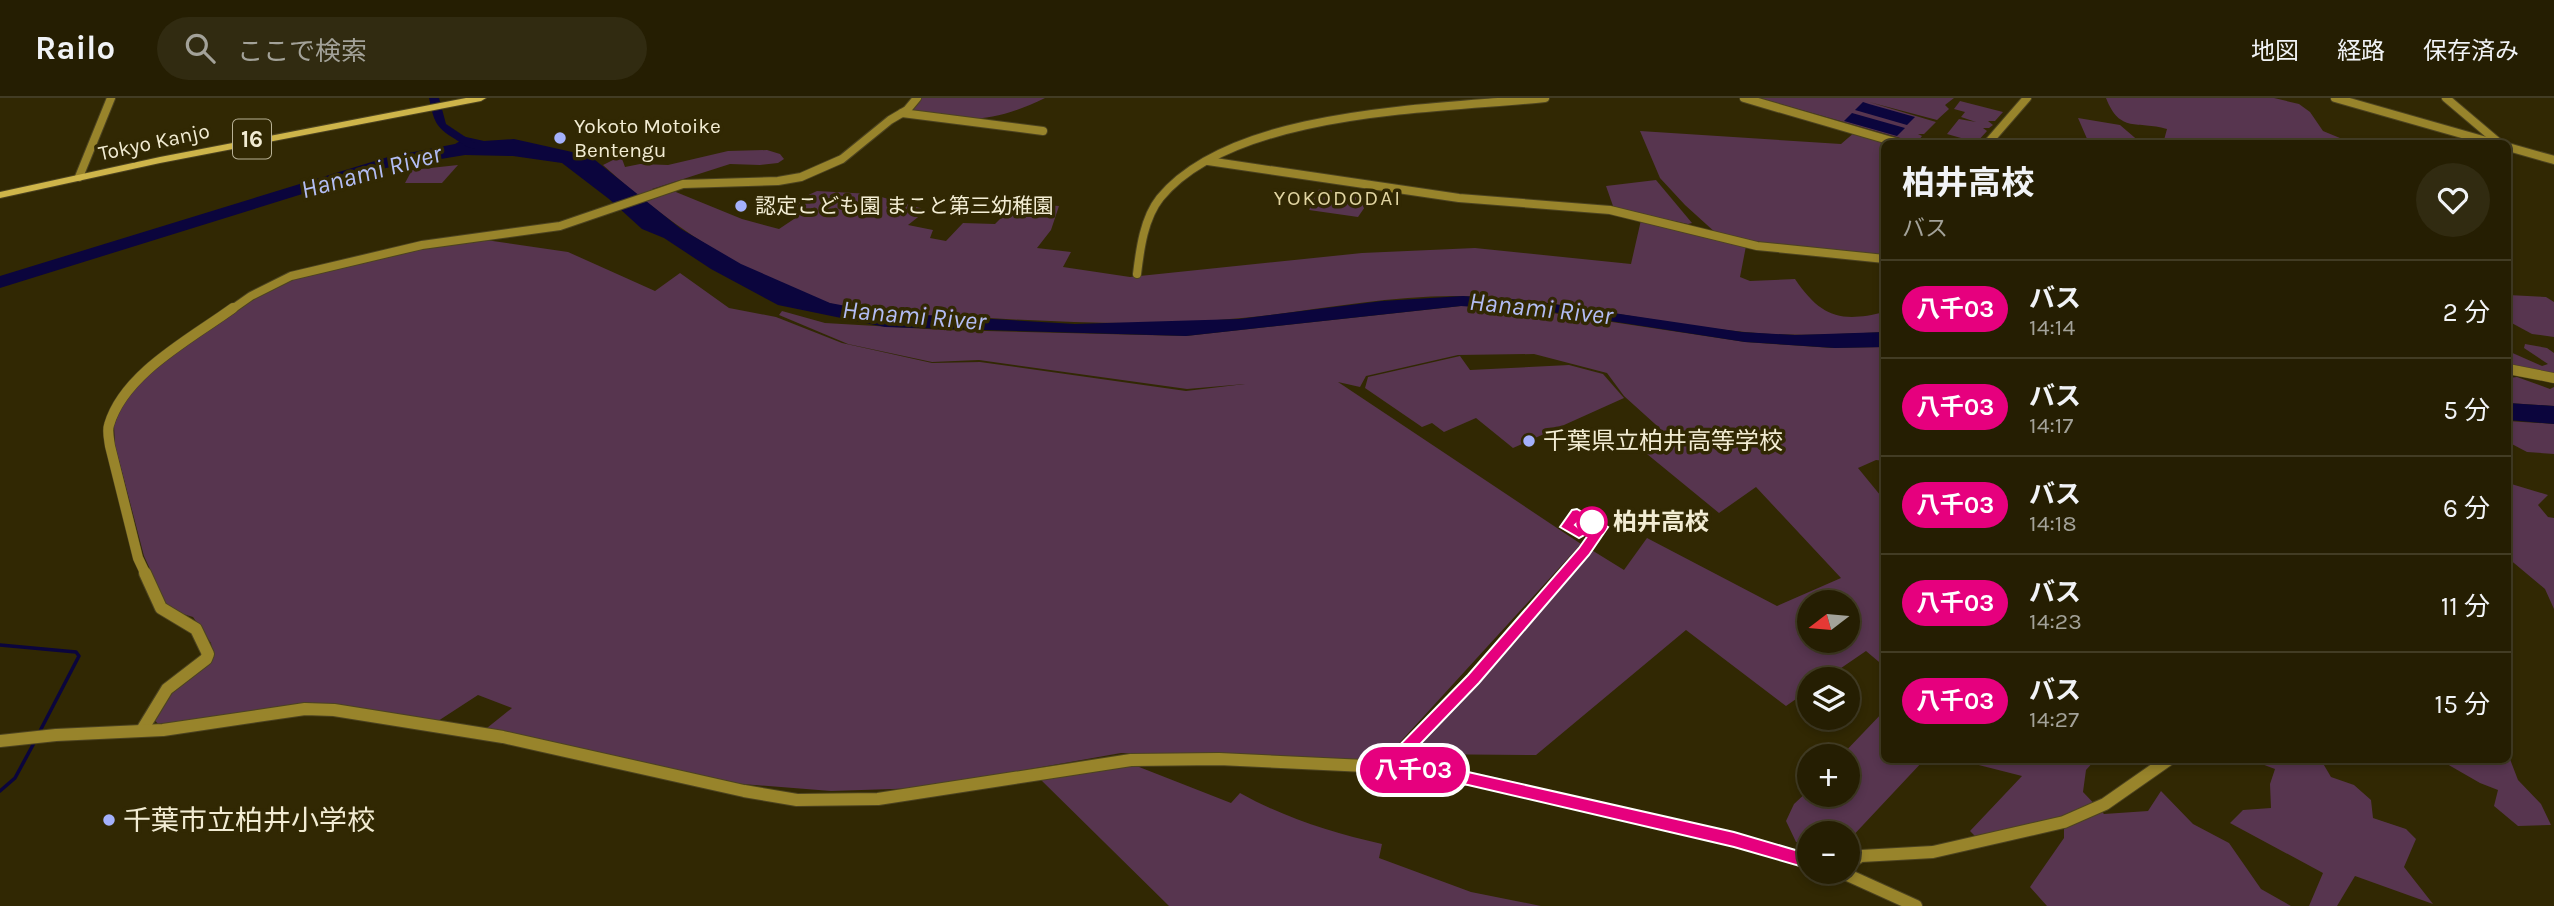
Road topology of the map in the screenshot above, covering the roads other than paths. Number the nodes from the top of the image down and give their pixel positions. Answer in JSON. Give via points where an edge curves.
{"nodes":[{"id":1,"x":111,"y":98,"type":"edge"},
{"id":2,"x":467,"y":98,"type":"edge"},
{"id":3,"x":481,"y":98,"type":"edge"},
{"id":4,"x":916,"y":98,"type":"edge"},
{"id":5,"x":1545,"y":98,"type":"edge"},
{"id":6,"x":1744,"y":98,"type":"edge"},
{"id":7,"x":2027,"y":98,"type":"edge"},
{"id":8,"x":2334,"y":98,"type":"edge"},
{"id":9,"x":2446,"y":98,"type":"edge"},
{"id":10,"x":452,"y":102,"type":"junction"},
{"id":11,"x":902,"y":113,"type":"junction"},
{"id":12,"x":1043,"y":131,"type":"dead end"},
{"id":13,"x":1888,"y":140,"type":"edge"},
{"id":14,"x":1990,"y":140,"type":"edge"},
{"id":15,"x":2484,"y":140,"type":"edge"},
{"id":16,"x":2493,"y":140,"type":"edge"},
{"id":17,"x":2511,"y":148,"type":"edge"},
{"id":18,"x":2554,"y":160,"type":"edge"},
{"id":19,"x":1208,"y":161,"type":"junction"},
{"id":20,"x":80,"y":175,"type":"junction"},
{"id":21,"x":0,"y":193,"type":"edge"},
{"id":22,"x":1881,"y":259,"type":"edge"},
{"id":23,"x":1137,"y":275,"type":"dead end"},
{"id":24,"x":2511,"y":370,"type":"edge"},
{"id":25,"x":2554,"y":378,"type":"edge"},
{"id":26,"x":142,"y":730,"type":"junction"},
{"id":27,"x":0,"y":741,"type":"edge"},
{"id":28,"x":2164,"y":763,"type":"edge"},
{"id":29,"x":1797,"y":857,"type":"edge"},
{"id":30,"x":1860,"y":857,"type":"edge"},
{"id":31,"x":1860,"y":881,"type":"edge"},
{"id":32,"x":1916,"y":906,"type":"edge"}],
"edges":[{"from":1,"to":20,"type":"street"},
{"from":2,"to":10,"type":"highway","name":"Tokyo Kanjo","number":"16"},
{"from":3,"to":10,"type":"highway","name":"Tokyo Kanjo","number":"16"},
{"from":4,"to":11,"type":"street"},
{"from":5,"to":19,"type":"street","via":[[1296,128],[1254,139]]},
{"from":6,"to":13,"type":"street"},
{"from":7,"to":14,"type":"street"},
{"from":8,"to":15,"type":"street"},
{"from":9,"to":16,"type":"street"},
{"from":10,"to":20,"type":"highway","name":"Tokyo Kanjo","number":"16"},
{"from":11,"to":12,"type":"street"},
{"from":11,"to":26,"type":"street","via":[[842,159],[802,177],[669,187],[560,226],[422,244],[291,276],[251,296],[150,368],[126,390],[108,427],[110,446],[138,558],[161,608],[196,629],[208,654],[167,689]]},
{"from":17,"to":18,"type":"street"},
{"from":19,"to":22,"type":"street","via":[[1459,198],[1610,210],[1756,246]]},
{"from":19,"to":23,"type":"street","via":[[1177,180],[1157,201]]},
{"from":20,"to":21,"type":"highway","name":"Tokyo Kanjo","number":"16"},
{"from":24,"to":25,"type":"street"},
{"from":26,"to":27,"type":"street"},
{"from":26,"to":29,"type":"street","via":[[305,709],[334,710],[503,737],[797,800],[878,799],[1131,760],[1219,759],[1387,768],[1468,778]]},
{"from":28,"to":30,"type":"street","via":[[2105,804],[2064,822],[1933,852]]},
{"from":31,"to":32,"type":"street"}]}
